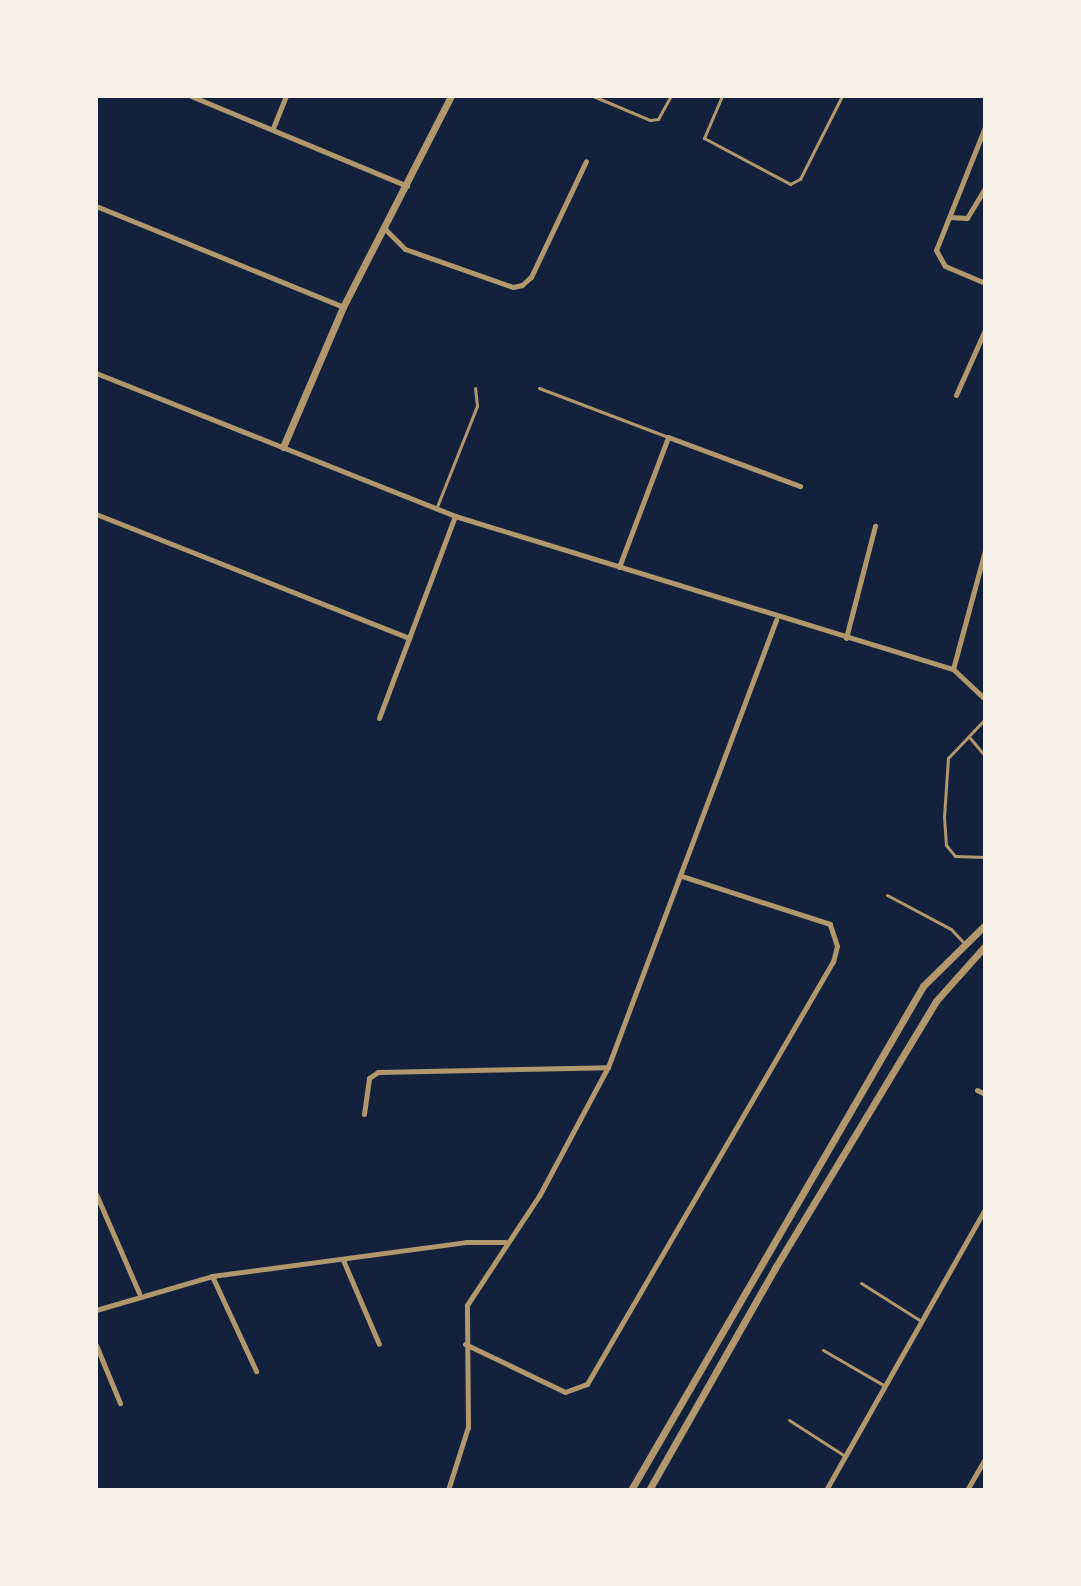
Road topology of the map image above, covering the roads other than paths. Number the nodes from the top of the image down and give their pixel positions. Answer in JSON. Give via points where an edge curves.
{"nodes":[{"id":1,"x":191,"y":96,"type":"edge"},
{"id":2,"x":286,"y":96,"type":"edge"},
{"id":3,"x":451,"y":96,"type":"edge"},
{"id":4,"x":593,"y":96,"type":"edge"},
{"id":5,"x":671,"y":96,"type":"edge"},
{"id":6,"x":722,"y":96,"type":"edge"},
{"id":7,"x":842,"y":96,"type":"edge"},
{"id":8,"x":985,"y":127,"type":"edge"},
{"id":9,"x":273,"y":128,"type":"junction"},
{"id":10,"x":586,"y":161,"type":"dead end"},
{"id":11,"x":407,"y":186,"type":"junction"},
{"id":12,"x":985,"y":188,"type":"edge"},
{"id":13,"x":96,"y":206,"type":"edge"},
{"id":14,"x":949,"y":217,"type":"junction"},
{"id":15,"x":385,"y":229,"type":"junction"},
{"id":16,"x":985,"y":283,"type":"edge"},
{"id":17,"x":343,"y":307,"type":"junction"},
{"id":18,"x":985,"y":330,"type":"edge"},
{"id":19,"x":96,"y":373,"type":"edge"},
{"id":20,"x":475,"y":388,"type":"dead end"},
{"id":21,"x":539,"y":388,"type":"dead end"},
{"id":22,"x":956,"y":395,"type":"dead end"},
{"id":23,"x":668,"y":437,"type":"junction"},
{"id":24,"x":283,"y":447,"type":"junction"},
{"id":25,"x":800,"y":486,"type":"dead end"},
{"id":26,"x":436,"y":509,"type":"junction"},
{"id":27,"x":96,"y":514,"type":"edge"},
{"id":28,"x":455,"y":516,"type":"junction"},
{"id":29,"x":875,"y":526,"type":"dead end"},
{"id":30,"x":985,"y":550,"type":"edge"},
{"id":31,"x":619,"y":567,"type":"junction"},
{"id":32,"x":776,"y":619,"type":"junction"},
{"id":33,"x":409,"y":638,"type":"junction"},
{"id":34,"x":846,"y":638,"type":"junction"},
{"id":35,"x":953,"y":669,"type":"junction"},
{"id":36,"x":985,"y":699,"type":"edge"},
{"id":37,"x":379,"y":718,"type":"dead end"},
{"id":38,"x":985,"y":719,"type":"edge"},
{"id":39,"x":969,"y":736,"type":"junction"},
{"id":40,"x":985,"y":756,"type":"edge"},
{"id":41,"x":985,"y":857,"type":"edge"},
{"id":42,"x":681,"y":876,"type":"junction"},
{"id":43,"x":887,"y":895,"type":"dead end"},
{"id":44,"x":985,"y":925,"type":"edge"},
{"id":45,"x":963,"y":942,"type":"junction"},
{"id":46,"x":985,"y":946,"type":"edge"},
{"id":47,"x":608,"y":1067,"type":"junction"},
{"id":48,"x":977,"y":1090,"type":"dead end"},
{"id":49,"x":985,"y":1094,"type":"edge"},
{"id":50,"x":364,"y":1114,"type":"dead end"},
{"id":51,"x":96,"y":1194,"type":"edge"},
{"id":52,"x":985,"y":1209,"type":"edge"},
{"id":53,"x":506,"y":1242,"type":"junction"},
{"id":54,"x":343,"y":1260,"type":"junction"},
{"id":55,"x":212,"y":1276,"type":"junction"},
{"id":56,"x":861,"y":1283,"type":"dead end"},
{"id":57,"x":139,"y":1293,"type":"junction"},
{"id":58,"x":96,"y":1310,"type":"edge"},
{"id":59,"x":921,"y":1321,"type":"junction"},
{"id":60,"x":379,"y":1344,"type":"dead end"},
{"id":61,"x":465,"y":1344,"type":"junction"},
{"id":62,"x":96,"y":1345,"type":"edge"},
{"id":63,"x":823,"y":1350,"type":"dead end"},
{"id":64,"x":256,"y":1371,"type":"dead end"},
{"id":65,"x":885,"y":1386,"type":"junction"},
{"id":66,"x":120,"y":1403,"type":"dead end"},
{"id":67,"x":789,"y":1420,"type":"dead end"},
{"id":68,"x":845,"y":1456,"type":"junction"},
{"id":69,"x":985,"y":1459,"type":"edge"},
{"id":70,"x":448,"y":1490,"type":"edge"},
{"id":71,"x":631,"y":1490,"type":"edge"},
{"id":72,"x":649,"y":1490,"type":"edge"},
{"id":73,"x":826,"y":1490,"type":"edge"},
{"id":74,"x":967,"y":1490,"type":"edge"}],
"edges":[{"from":1,"to":9,"type":"street"},
{"from":2,"to":9,"type":"street"},
{"from":3,"to":11,"type":"street"},
{"from":4,"to":5,"type":"lane","via":[[650,120],[658,119]]},
{"from":6,"to":7,"type":"lane","via":[[704,138],[790,184],[800,179]]},
{"from":8,"to":14,"type":"street"},
{"from":9,"to":11,"type":"street"},
{"from":10,"to":15,"type":"street","via":[[531,277],[522,285],[513,287],[405,249]]},
{"from":11,"to":15,"type":"street"},
{"from":12,"to":14,"type":"street","via":[[967,218]]},
{"from":13,"to":17,"type":"street"},
{"from":14,"to":16,"type":"street","via":[[938,259]]},
{"from":15,"to":17,"type":"street"},
{"from":17,"to":24,"type":"street"},
{"from":18,"to":22,"type":"street"},
{"from":19,"to":24,"type":"street"},
{"from":20,"to":26,"type":"lane","via":[[477,406]]},
{"from":21,"to":23,"type":"lane"},
{"from":23,"to":25,"type":"street"},
{"from":23,"to":31,"type":"street"},
{"from":24,"to":26,"type":"street"},
{"from":26,"to":28,"type":"street"},
{"from":27,"to":33,"type":"street"},
{"from":28,"to":31,"type":"street"},
{"from":28,"to":33,"type":"street"},
{"from":29,"to":34,"type":"street"},
{"from":30,"to":35,"type":"street"},
{"from":31,"to":32,"type":"street"},
{"from":32,"to":34,"type":"street"},
{"from":32,"to":42,"type":"street"},
{"from":33,"to":37,"type":"street"},
{"from":34,"to":35,"type":"street"},
{"from":35,"to":36,"type":"street"},
{"from":38,"to":39,"type":"lane"},
{"from":39,"to":40,"type":"lane"},
{"from":39,"to":41,"type":"lane","via":[[948,758],[946,845],[955,856]]},
{"from":42,"to":47,"type":"street"},
{"from":42,"to":61,"type":"street","via":[[830,924],[837,946],[833,962],[587,1384],[565,1392]]},
{"from":43,"to":45,"type":"lane","via":[[951,929]]},
{"from":44,"to":45,"type":"street"},
{"from":45,"to":71,"type":"street","via":[[923,986]]},
{"from":46,"to":72,"type":"street","via":[[954,976],[928,1015]]},
{"from":47,"to":50,"type":"street","via":[[378,1072],[369,1078]]},
{"from":47,"to":53,"type":"street","via":[[539,1196]]},
{"from":48,"to":49,"type":"street"},
{"from":51,"to":57,"type":"street"},
{"from":52,"to":59,"type":"street"},
{"from":53,"to":54,"type":"street","via":[[466,1242]]},
{"from":53,"to":61,"type":"street","via":[[467,1305]]},
{"from":54,"to":55,"type":"street"},
{"from":54,"to":60,"type":"street"},
{"from":55,"to":57,"type":"street"},
{"from":55,"to":64,"type":"street"},
{"from":56,"to":59,"type":"lane"},
{"from":57,"to":58,"type":"street"},
{"from":59,"to":65,"type":"street"},
{"from":61,"to":70,"type":"street","via":[[468,1427]]},
{"from":62,"to":66,"type":"street"},
{"from":63,"to":65,"type":"lane"},
{"from":65,"to":68,"type":"street"},
{"from":67,"to":68,"type":"lane"},
{"from":68,"to":73,"type":"street"},
{"from":69,"to":74,"type":"street"}]}
